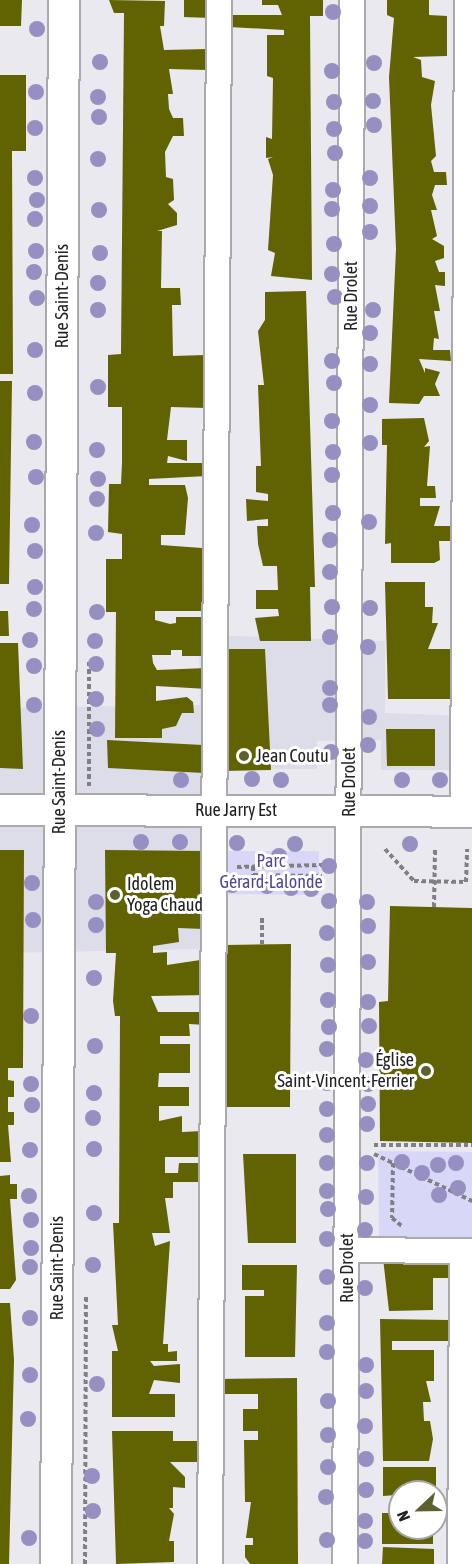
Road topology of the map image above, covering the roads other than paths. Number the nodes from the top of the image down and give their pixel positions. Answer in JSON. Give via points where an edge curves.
{"nodes":[{"id":1,"x":63,"y":0,"type":"edge"},
{"id":2,"x":219,"y":0,"type":"edge"},
{"id":3,"x":352,"y":0,"type":"edge"},
{"id":4,"x":467,"y":0,"type":"edge"},
{"id":5,"x":0,"y":810,"type":"edge"},
{"id":6,"x":215,"y":810,"type":"junction"},
{"id":7,"x":59,"y":811,"type":"junction"},
{"id":8,"x":349,"y":811,"type":"junction"},
{"id":9,"x":468,"y":812,"type":"edge"},
{"id":10,"x":347,"y":1250,"type":"junction"},
{"id":11,"x":467,"y":1251,"type":"edge"},
{"id":12,"x":56,"y":1564,"type":"edge"},
{"id":13,"x":210,"y":1564,"type":"edge"},
{"id":14,"x":345,"y":1564,"type":"edge"},
{"id":15,"x":460,"y":1564,"type":"edge"}],
"edges":[{"from":1,"to":7,"type":"main road","name":"Rue Saint-Denis"},
{"from":2,"to":6,"type":"street"},
{"from":3,"to":8,"type":"street","name":"Rue Drolet"},
{"from":4,"to":9,"type":"street"},
{"from":5,"to":7,"type":"main road","name":"Rue Jarry Est"},
{"from":6,"to":7,"type":"main road","name":"Rue Jarry Est"},
{"from":6,"to":8,"type":"main road","name":"Rue Jarry Est"},
{"from":6,"to":13,"type":"street"},
{"from":7,"to":12,"type":"main road","name":"Rue Saint-Denis"},
{"from":8,"to":9,"type":"main road","name":"Rue Jarry Est"},
{"from":8,"to":10,"type":"street","name":"Rue Drolet"},
{"from":10,"to":11,"type":"street"},
{"from":10,"to":14,"type":"street","name":"Rue Drolet"},
{"from":11,"to":15,"type":"street"}]}
